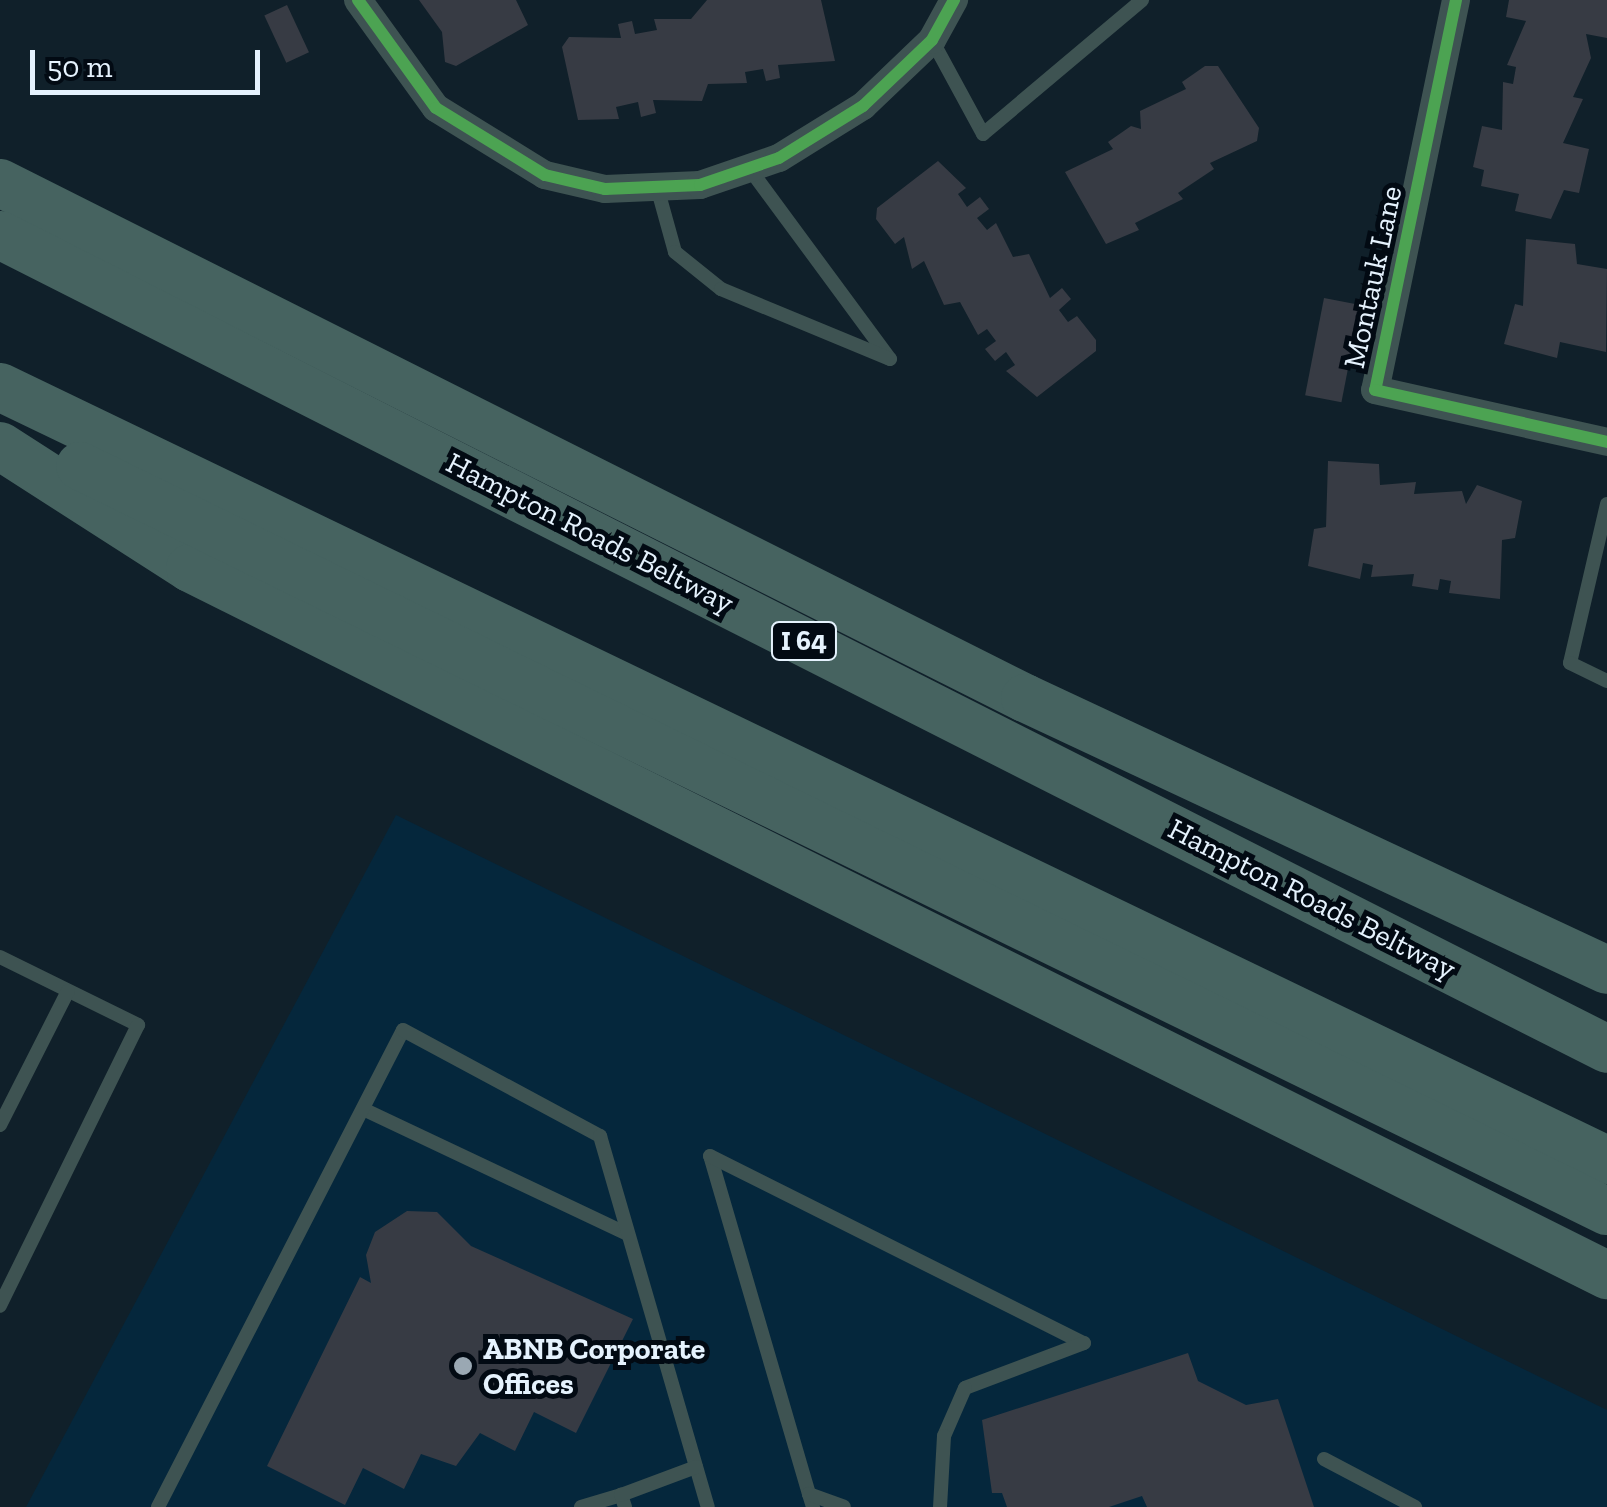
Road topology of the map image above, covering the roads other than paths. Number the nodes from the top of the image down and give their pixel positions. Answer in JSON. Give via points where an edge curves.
{"nodes":[{"id":1,"x":358,"y":0,"type":"edge"},
{"id":2,"x":954,"y":0,"type":"edge"},
{"id":3,"x":1142,"y":0,"type":"edge"},
{"id":4,"x":1456,"y":0,"type":"edge"},
{"id":5,"x":932,"y":40,"type":"junction"},
{"id":6,"x":749,"y":168,"type":"junction"},
{"id":7,"x":0,"y":183,"type":"edge"},
{"id":8,"x":656,"y":187,"type":"junction"},
{"id":9,"x":0,"y":235,"type":"edge"},
{"id":10,"x":0,"y":387,"type":"edge"},
{"id":11,"x":0,"y":428,"type":"edge"},
{"id":12,"x":1607,"y":442,"type":"edge"},
{"id":13,"x":0,"y":446,"type":"edge"},
{"id":14,"x":1607,"y":504,"type":"edge"},
{"id":15,"x":1607,"y":681,"type":"edge"},
{"id":16,"x":0,"y":958,"type":"edge"},
{"id":17,"x":1607,"y":970,"type":"edge"},
{"id":18,"x":68,"y":991,"type":"junction"},
{"id":19,"x":1607,"y":1049,"type":"edge"},
{"id":20,"x":363,"y":1109,"type":"junction"},
{"id":21,"x":0,"y":1125,"type":"edge"},
{"id":22,"x":1607,"y":1160,"type":"edge"},
{"id":23,"x":1607,"y":1211,"type":"edge"},
{"id":24,"x":628,"y":1234,"type":"junction"},
{"id":25,"x":1607,"y":1275,"type":"edge"},
{"id":26,"x":0,"y":1306,"type":"edge"},
{"id":27,"x":1324,"y":1459,"type":"dead end"},
{"id":28,"x":696,"y":1467,"type":"junction"},
{"id":29,"x":623,"y":1501,"type":"edge"},
{"id":30,"x":811,"y":1501,"type":"edge"},
{"id":31,"x":158,"y":1507,"type":"edge"},
{"id":32,"x":582,"y":1507,"type":"edge"},
{"id":33,"x":708,"y":1507,"type":"edge"},
{"id":34,"x":844,"y":1507,"type":"edge"},
{"id":35,"x":940,"y":1507,"type":"edge"},
{"id":36,"x":1415,"y":1507,"type":"edge"}],
"edges":[{"from":1,"to":8,"type":"street","via":[[436,108],[491,146],[545,175],[606,190]]},
{"from":2,"to":5,"type":"street"},
{"from":3,"to":5,"type":"lane","via":[[983,134]]},
{"from":4,"to":12,"type":"street","name":"Montauk Lane","via":[[1376,390]]},
{"from":5,"to":6,"type":"street","via":[[863,106]]},
{"from":6,"to":8,"type":"street"},
{"from":6,"to":8,"type":"lane","via":[[890,359],[721,289],[676,252]]},
{"from":7,"to":17,"type":"highway","via":[[1025,698]]},
{"from":9,"to":19,"type":"highway","name":"Hampton Roads Beltway","number":"I 64"},
{"from":10,"to":22,"type":"highway"},
{"from":11,"to":23,"type":"highway"},
{"from":13,"to":25,"type":"highway","via":[[190,568]]},
{"from":14,"to":15,"type":"lane","via":[[1570,664]]},
{"from":16,"to":18,"type":"lane"},
{"from":18,"to":21,"type":"lane"},
{"from":18,"to":26,"type":"lane","via":[[138,1025]]},
{"from":20,"to":24,"type":"lane"},
{"from":20,"to":24,"type":"lane","via":[[404,1030],[600,1136]]},
{"from":20,"to":31,"type":"lane"},
{"from":24,"to":28,"type":"lane"},
{"from":27,"to":36,"type":"lane"},
{"from":28,"to":29,"type":"lane"},
{"from":28,"to":33,"type":"lane"},
{"from":29,"to":32,"type":"lane"},
{"from":30,"to":34,"type":"lane"},
{"from":30,"to":35,"type":"lane","via":[[710,1156],[1084,1342],[965,1388],[944,1436]]}]}
